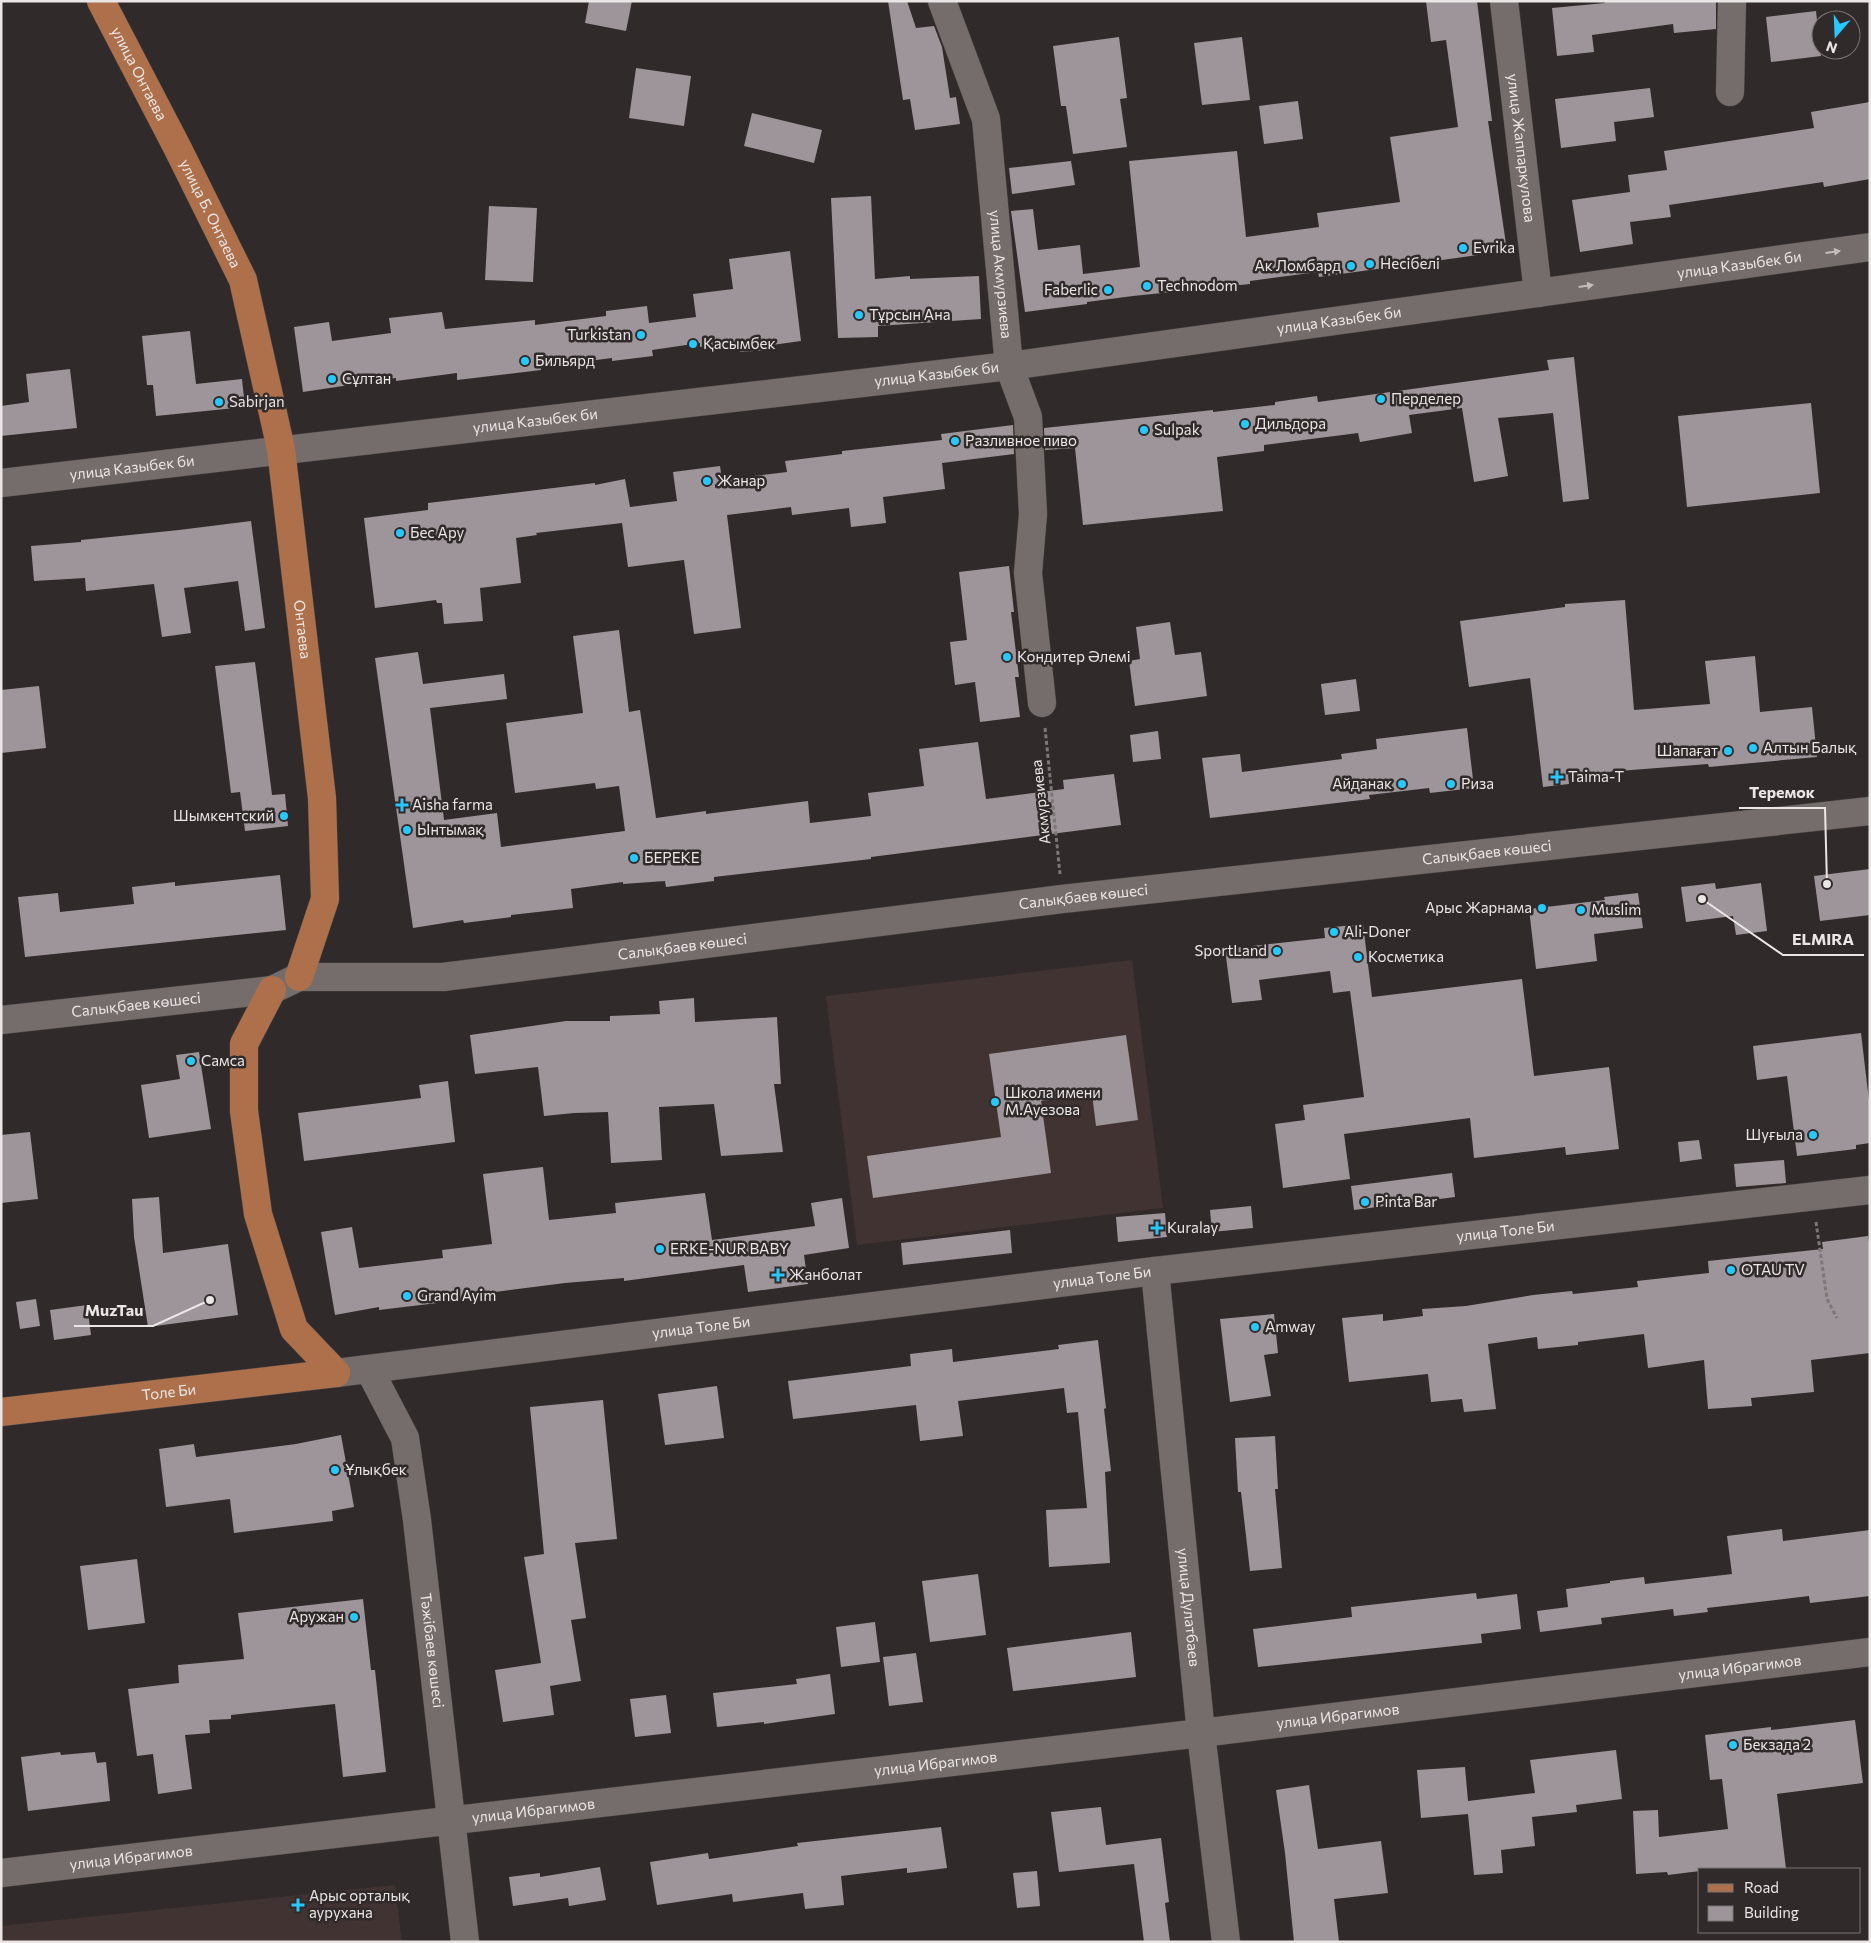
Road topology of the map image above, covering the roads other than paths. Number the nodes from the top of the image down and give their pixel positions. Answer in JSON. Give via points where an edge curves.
{"nodes":[{"id":1,"x":101,"y":1,"type":"edge"},
{"id":2,"x":942,"y":1,"type":"edge"},
{"id":3,"x":1504,"y":1,"type":"edge"},
{"id":4,"x":1732,"y":1,"type":"edge"},
{"id":5,"x":1730,"y":92,"type":"dead end"},
{"id":6,"x":177,"y":147,"type":"joint"},
{"id":7,"x":1870,"y":247,"type":"edge"},
{"id":8,"x":242,"y":280,"type":"joint"},
{"id":9,"x":1538,"y":293,"type":"junction"},
{"id":10,"x":1008,"y":366,"type":"junction"},
{"id":11,"x":280,"y":449,"type":"junction"},
{"id":12,"x":1,"y":483,"type":"edge"},
{"id":13,"x":1042,"y":703,"type":"road end"},
{"id":14,"x":1870,"y":811,"type":"edge"},
{"id":15,"x":299,"y":977,"type":"junction"},
{"id":16,"x":272,"y":990,"type":"junction"},
{"id":17,"x":1,"y":1020,"type":"edge"},
{"id":18,"x":1870,"y":1190,"type":"edge"},
{"id":19,"x":1155,"y":1271,"type":"junction"},
{"id":20,"x":369,"y":1369,"type":"junction"},
{"id":21,"x":336,"y":1373,"type":"junction"},
{"id":22,"x":1,"y":1412,"type":"edge"},
{"id":23,"x":1870,"y":1652,"type":"edge"},
{"id":24,"x":1201,"y":1733,"type":"junction"},
{"id":25,"x":450,"y":1820,"type":"junction"},
{"id":26,"x":1,"y":1874,"type":"edge"},
{"id":27,"x":465,"y":1942,"type":"edge"},
{"id":28,"x":1226,"y":1942,"type":"edge"}],
"edges":[{"from":1,"to":6,"type":"main road","name":"улица Онтаева"},
{"from":2,"to":10,"type":"street","name":"улица Акмурзиева","via":[[986,118]]},
{"from":3,"to":9,"type":"street","name":"улица Жаппаркулова"},
{"from":4,"to":5,"type":"street"},
{"from":6,"to":8,"type":"main road","name":"улица Б. Онтаева"},
{"from":9,"to":7,"type":"street","name":"улица Казыбек би","one_way":true},
{"from":8,"to":11,"type":"main road","name":"Онтаева"},
{"from":9,"to":10,"type":"street","name":"улица Казыбек би"},
{"from":10,"to":11,"type":"street","name":"улица Казыбек би"},
{"from":10,"to":13,"type":"street","name":"улица Акмурзиева","via":[[1028,417],[1033,514],[1028,572]]},
{"from":11,"to":12,"type":"street","name":"улица Казыбек би"},
{"from":11,"to":15,"type":"main road","name":"Онтаева","via":[[322,807],[325,899]]},
{"from":14,"to":15,"type":"street","name":"Салықбаев көшесі","via":[[1062,899],[443,977]]},
{"from":15,"to":16,"type":"street","name":"Салықбаев көшесі"},
{"from":16,"to":17,"type":"street","name":"Салықбаев көшесі"},
{"from":16,"to":21,"type":"main road","via":[[244,1044],[244,1111],[258,1214],[294,1329]]},
{"from":18,"to":19,"type":"street","name":"улица Толе Би"},
{"from":19,"to":20,"type":"street","name":"улица Толе Би"},
{"from":19,"to":24,"type":"street","name":"улица Дулатбаев"},
{"from":20,"to":21,"type":"street","name":"улица Толе Би"},
{"from":20,"to":25,"type":"street","name":"Тәжібаев көшесі","via":[[405,1438]]},
{"from":21,"to":22,"type":"main road","name":"Толе Би"},
{"from":23,"to":24,"type":"street","name":"улица Ибрагимов"},
{"from":24,"to":25,"type":"street","name":"улица Ибрагимов"},
{"from":24,"to":28,"type":"street","name":"улица Дулатбаев"},
{"from":25,"to":26,"type":"street","name":"улица Ибрагимов"},
{"from":25,"to":27,"type":"street","name":"Тәжібаев көшесі"}]}
